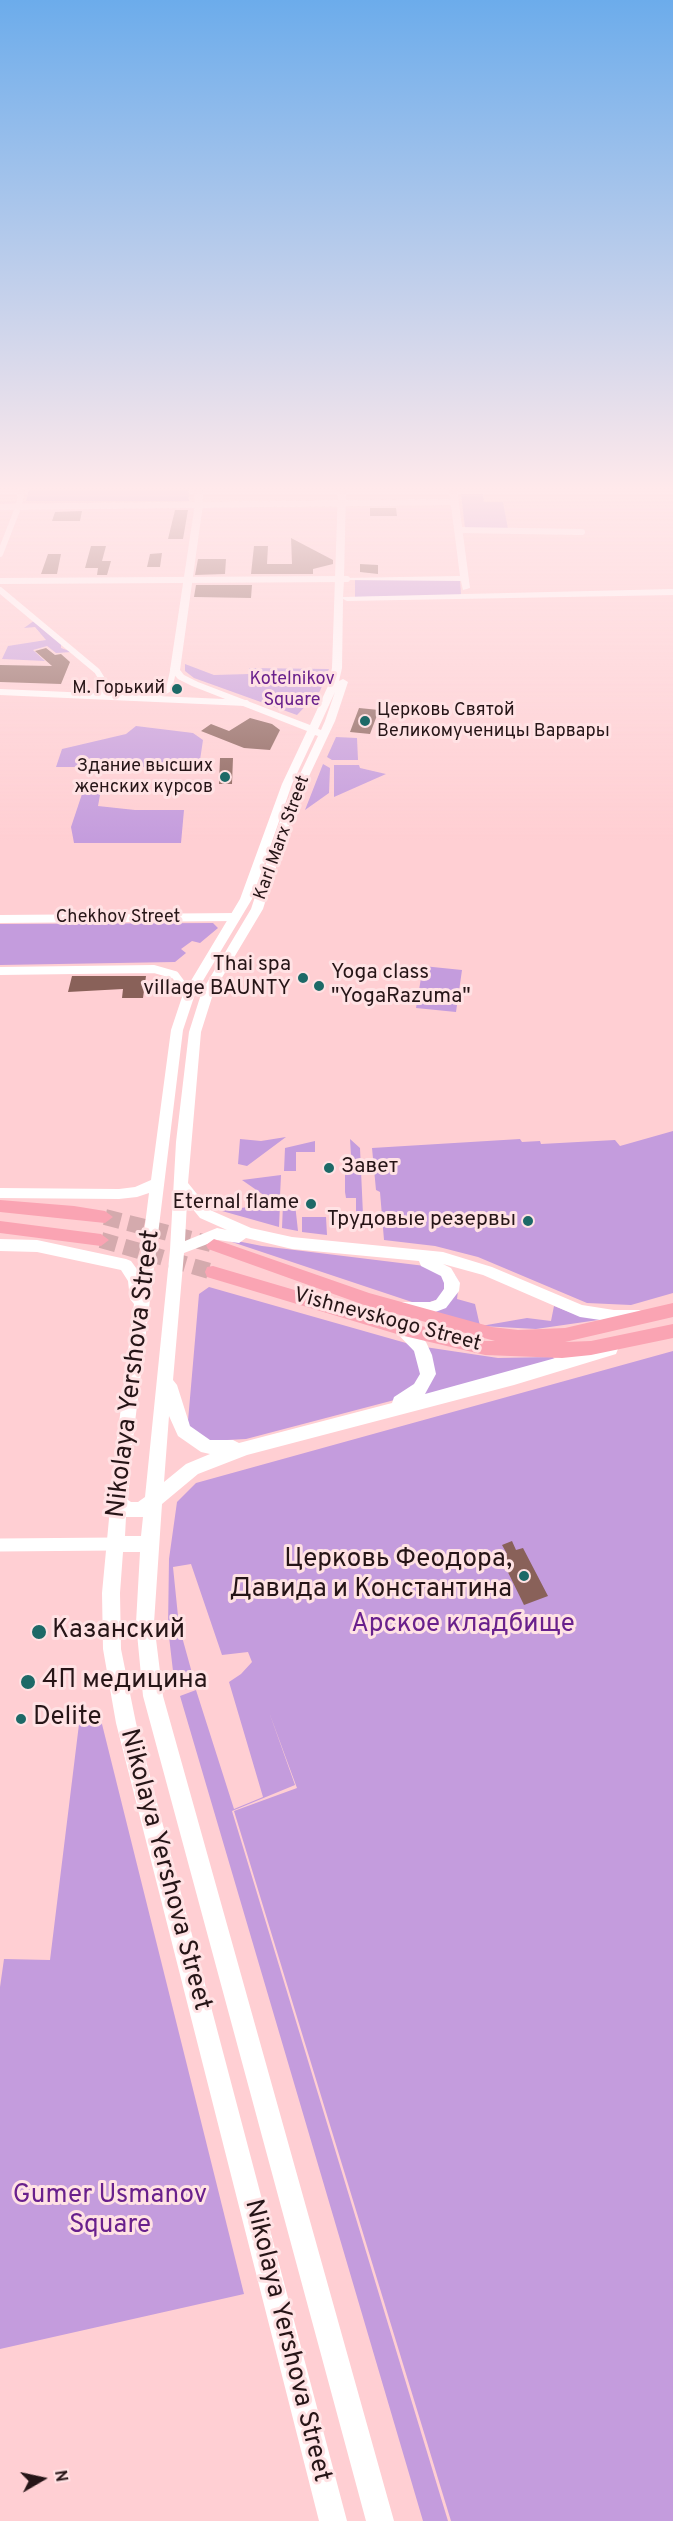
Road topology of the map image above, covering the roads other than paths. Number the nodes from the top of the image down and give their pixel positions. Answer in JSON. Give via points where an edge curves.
{"nodes":[{"id":1,"x":20,"y":607,"type":"edge"},
{"id":2,"x":182,"y":607,"type":"edge"},
{"id":3,"x":341,"y":607,"type":"edge"},
{"id":4,"x":347,"y":607,"type":"edge"},
{"id":5,"x":174,"y":667,"type":"junction"},
{"id":6,"x":0,"y":692,"type":"edge"},
{"id":7,"x":102,"y":695,"type":"junction"},
{"id":8,"x":150,"y":698,"type":"junction"},
{"id":9,"x":246,"y":703,"type":"junction"},
{"id":10,"x":317,"y":732,"type":"junction"},
{"id":11,"x":236,"y":918,"type":"junction"},
{"id":12,"x":0,"y":919,"type":"edge"},
{"id":13,"x":0,"y":970,"type":"edge"},
{"id":14,"x":189,"y":994,"type":"junction"},
{"id":15,"x":183,"y":1143,"type":"joint"},
{"id":16,"x":158,"y":1183,"type":"junction"},
{"id":17,"x":180,"y":1183,"type":"junction"},
{"id":18,"x":0,"y":1193,"type":"edge"},
{"id":19,"x":0,"y":1206,"type":"edge"},
{"id":20,"x":105,"y":1217,"type":"tunnel mouth"},
{"id":21,"x":0,"y":1227,"type":"edge"},
{"id":22,"x":101,"y":1240,"type":"tunnel mouth"},
{"id":23,"x":0,"y":1245,"type":"edge"},
{"id":24,"x":214,"y":1245,"type":"tunnel mouth"},
{"id":25,"x":177,"y":1250,"type":"junction"},
{"id":26,"x":213,"y":1272,"type":"tunnel mouth"},
{"id":27,"x":367,"y":1299,"type":"junction"},
{"id":28,"x":673,"y":1310,"type":"edge"},
{"id":29,"x":141,"y":1314,"type":"junction"},
{"id":30,"x":654,"y":1316,"type":"junction"},
{"id":31,"x":400,"y":1328,"type":"junction"},
{"id":32,"x":672,"y":1331,"type":"edge"},
{"id":33,"x":166,"y":1369,"type":"junction"},
{"id":34,"x":153,"y":1502,"type":"junction"},
{"id":35,"x":119,"y":1504,"type":"junction"},
{"id":36,"x":115,"y":1544,"type":"junction"},
{"id":37,"x":149,"y":1544,"type":"junction"},
{"id":38,"x":0,"y":1545,"type":"edge"},
{"id":39,"x":333,"y":2521,"type":"edge"},
{"id":40,"x":380,"y":2521,"type":"edge"}],
"edges":[{"from":1,"to":7,"type":"street","via":[[97,671],[102,679]]},
{"from":2,"to":5,"type":"main road"},
{"from":3,"to":10,"type":"main road","name":"Karl Marx Street","via":[[337,668]]},
{"from":4,"to":10,"type":"main road","name":"Karl Marx Street","via":[[342,686]]},
{"from":5,"to":8,"type":"street","via":[[169,689]]},
{"from":5,"to":9,"type":"main road","via":[[181,677]]},
{"from":6,"to":7,"type":"street"},
{"from":7,"to":8,"type":"street"},
{"from":8,"to":9,"type":"street"},
{"from":9,"to":10,"type":"main road"},
{"from":10,"to":11,"type":"main road","name":"Karl Marx Street","via":[[273,817]]},
{"from":10,"to":15,"type":"main road","name":"Karl Marx Street","via":[[257,909],[201,1007]]},
{"from":11,"to":12,"type":"street","name":"Chekhov Street"},
{"from":11,"to":14,"type":"main road","name":"Karl Marx Street"},
{"from":13,"to":14,"type":"street","via":[[154,969],[175,975]]},
{"from":14,"to":16,"type":"main road","name":"Nikolaya Yershova Street","via":[[177,1030]]},
{"from":15,"to":17,"type":"main road","name":"Nikolaya Yershova Street"},
{"from":16,"to":18,"type":"main road","via":[[119,1194]]},
{"from":16,"to":29,"type":"main road","name":"Nikolaya Yershova Street"},
{"from":17,"to":25,"type":"main road","name":"Nikolaya Yershova Street"},
{"from":17,"to":30,"type":"main road","via":[[205,1214],[248,1233],[292,1243],[443,1258],[487,1271],[580,1311]]},
{"from":19,"to":20,"type":"main road"},
{"from":21,"to":22,"type":"main road"},
{"from":23,"to":29,"type":"main road","via":[[37,1246],[126,1265],[136,1281]]},
{"from":24,"to":27,"type":"main road","name":"Vishnevskogo Street"},
{"from":25,"to":27,"type":"main road","via":[[206,1237],[226,1234],[290,1248],[430,1263],[446,1272],[452,1283],[447,1298],[430,1308]]},
{"from":25,"to":33,"type":"main road","name":"Nikolaya Yershova Street"},
{"from":26,"to":31,"type":"main road","name":"Vishnevskogo Street"},
{"from":27,"to":30,"type":"main road","name":"Vishnevskogo Street","via":[[449,1323],[518,1336],[588,1332]]},
{"from":28,"to":30,"type":"main road","name":"Vishnevskogo Street"},
{"from":29,"to":35,"type":"main road","name":"Nikolaya Yershova Street"},
{"from":31,"to":32,"type":"main road","name":"Vishnevskogo Street","via":[[485,1348],[535,1352],[591,1348]]},
{"from":31,"to":33,"type":"main road","via":[[420,1347],[427,1365],[425,1382],[412,1396],[390,1407],[242,1445],[207,1447],[184,1431],[170,1396]]},
{"from":32,"to":34,"type":"main road","via":[[514,1378],[245,1448],[192,1469]]},
{"from":33,"to":34,"type":"main road","name":"Nikolaya Yershova Street"},
{"from":34,"to":35,"type":"main road","via":[[135,1511]]},
{"from":34,"to":37,"type":"main road","name":"Nikolaya Yershova Street"},
{"from":35,"to":36,"type":"main road","name":"Nikolaya Yershova Street"},
{"from":36,"to":37,"type":"main road"},
{"from":36,"to":38,"type":"street"},
{"from":36,"to":39,"type":"main road","name":"Nikolaya Yershova Street","via":[[112,1649],[126,1722]]},
{"from":37,"to":40,"type":"main road","name":"Nikolaya Yershova Street","via":[[145,1623],[153,1696]]}]}
